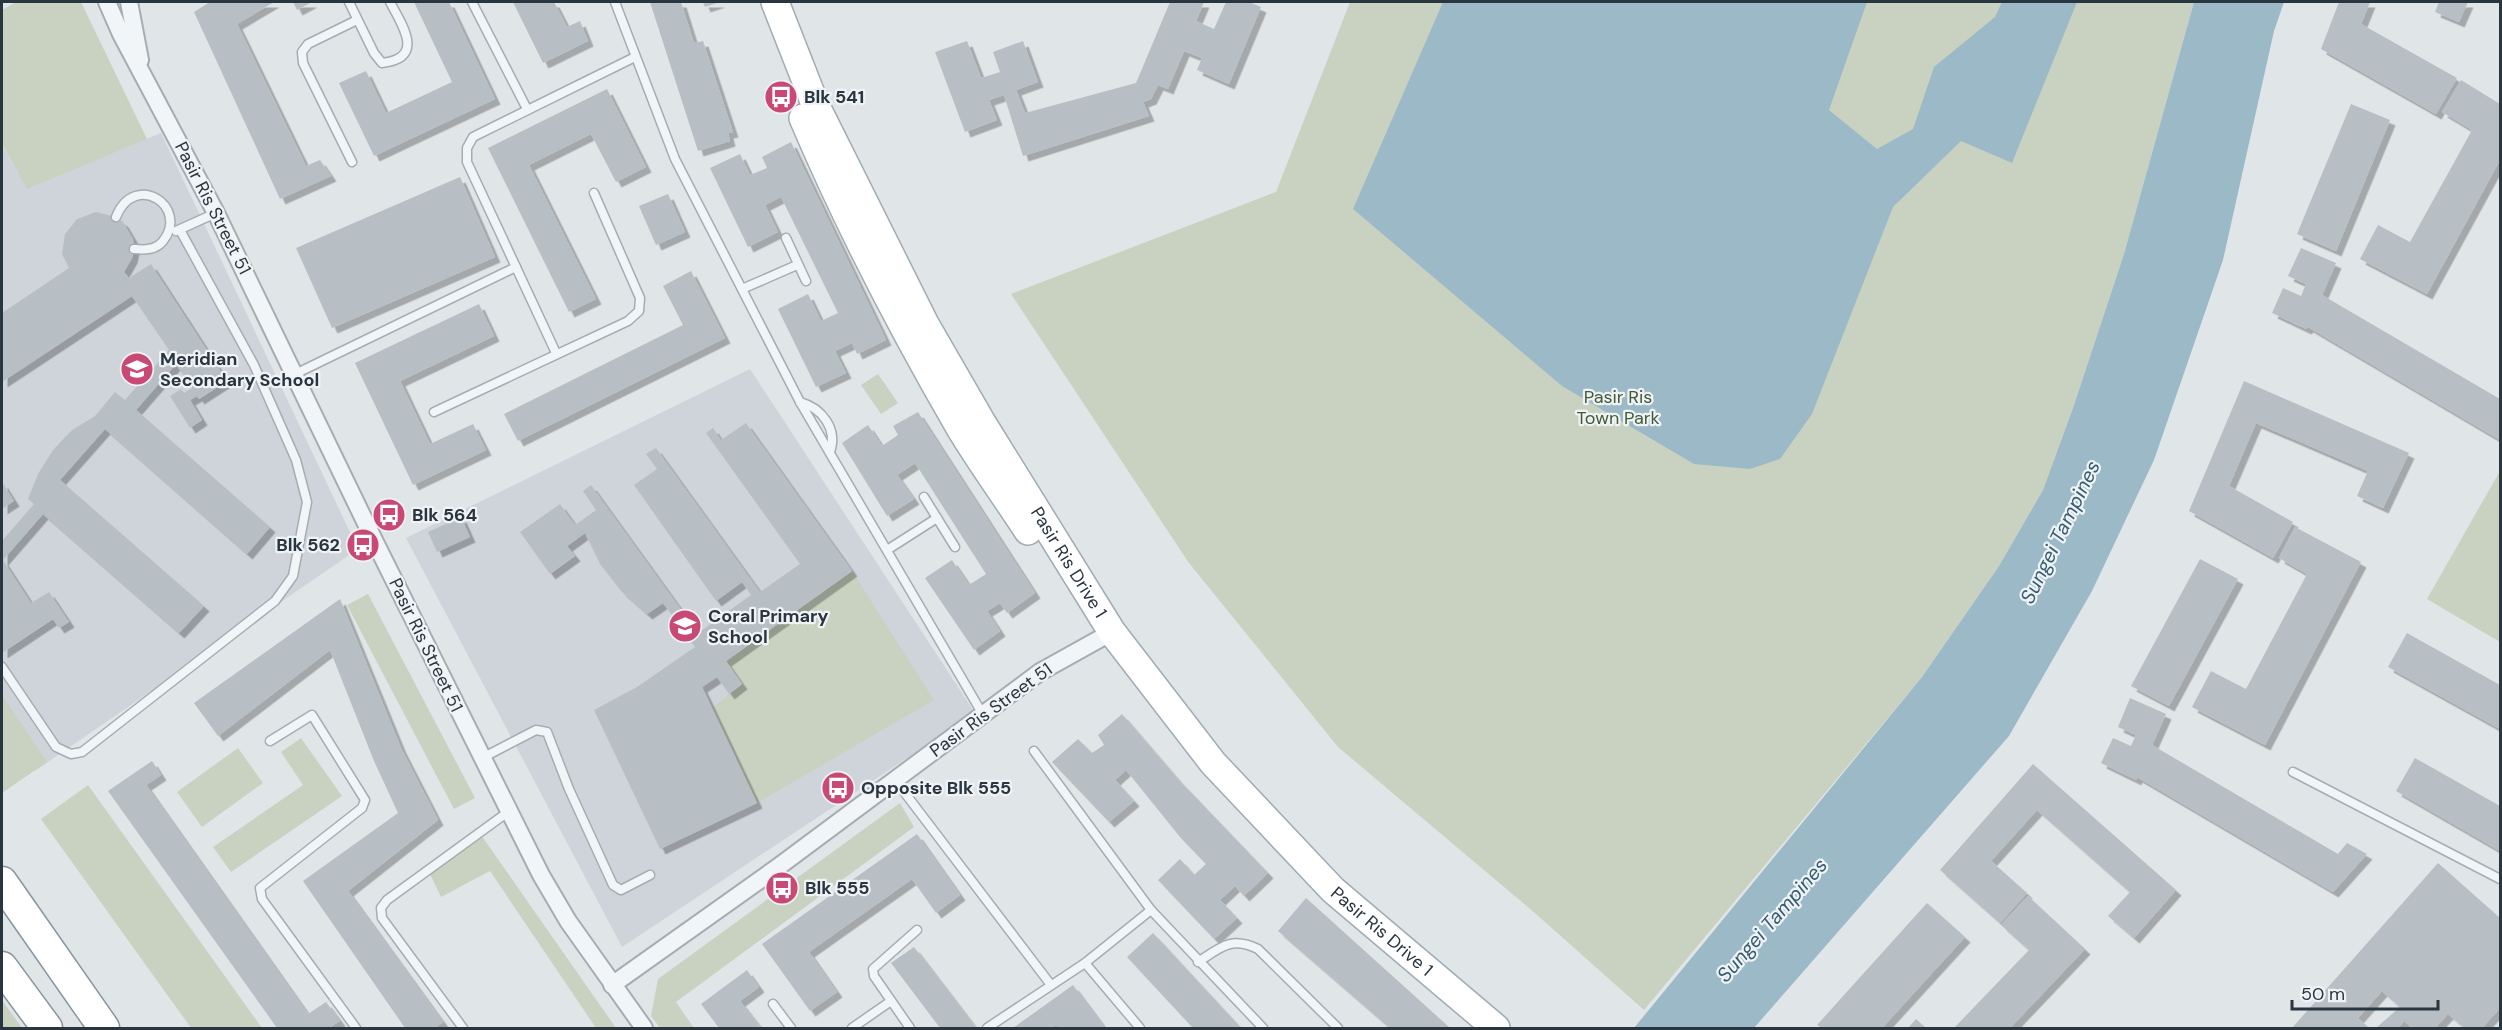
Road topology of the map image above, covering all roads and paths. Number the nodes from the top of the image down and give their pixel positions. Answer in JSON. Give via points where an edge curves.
{"nodes":[{"id":1,"x":107,"y":2,"type":"edge"},
{"id":2,"x":129,"y":2,"type":"edge"},
{"id":3,"x":349,"y":2,"type":"edge"},
{"id":4,"x":390,"y":2,"type":"edge"},
{"id":5,"x":472,"y":2,"type":"edge"},
{"id":6,"x":615,"y":2,"type":"edge"},
{"id":7,"x":760,"y":2,"type":"edge"},
{"id":8,"x":776,"y":2,"type":"edge"},
{"id":9,"x":357,"y":20,"type":"junction"},
{"id":10,"x":635,"y":57,"type":"junction"},
{"id":11,"x":142,"y":72,"type":"junction"},
{"id":12,"x":527,"y":109,"type":"junction"},
{"id":13,"x":352,"y":162,"type":"dead end"},
{"id":14,"x":594,"y":193,"type":"dead end"},
{"id":15,"x":216,"y":213,"type":"junction"},
{"id":16,"x":116,"y":217,"type":"dead end"},
{"id":17,"x":180,"y":230,"type":"junction"},
{"id":18,"x":169,"y":234,"type":"junction"},
{"id":19,"x":786,"y":238,"type":"dead end"},
{"id":20,"x":134,"y":249,"type":"dead end"},
{"id":21,"x":797,"y":265,"type":"junction"},
{"id":22,"x":516,"y":267,"type":"junction"},
{"id":23,"x":806,"y":281,"type":"dead end"},
{"id":24,"x":742,"y":289,"type":"junction"},
{"id":25,"x":556,"y":353,"type":"junction"},
{"id":26,"x":295,"y":374,"type":"junction"},
{"id":27,"x":800,"y":402,"type":"junction"},
{"id":28,"x":434,"y":412,"type":"dead end"},
{"id":29,"x":830,"y":452,"type":"junction"},
{"id":30,"x":924,"y":497,"type":"dead end"},
{"id":31,"x":937,"y":518,"type":"junction"},
{"id":32,"x":955,"y":547,"type":"dead end"},
{"id":33,"x":887,"y":550,"type":"junction"},
{"id":34,"x":1106,"y":635,"type":"junction"},
{"id":35,"x":2,"y":667,"type":"edge"},
{"id":36,"x":982,"y":713,"type":"junction"},
{"id":37,"x":270,"y":741,"type":"dead end"},
{"id":38,"x":1034,"y":751,"type":"dead end"},
{"id":39,"x":482,"y":758,"type":"junction"},
{"id":40,"x":2293,"y":772,"type":"dead end"},
{"id":41,"x":895,"y":780,"type":"junction"},
{"id":42,"x":508,"y":812,"type":"junction"},
{"id":43,"x":650,"y":874,"type":"dead end"},
{"id":44,"x":2500,"y":879,"type":"edge"},
{"id":45,"x":2,"y":882,"type":"edge"},
{"id":46,"x":1151,"y":910,"type":"junction"},
{"id":47,"x":917,"y":930,"type":"dead end"},
{"id":48,"x":1198,"y":962,"type":"junction"},
{"id":49,"x":1085,"y":963,"type":"junction"},
{"id":50,"x":2,"y":967,"type":"edge"},
{"id":51,"x":612,"y":985,"type":"junction"},
{"id":52,"x":1051,"y":985,"type":"junction"},
{"id":53,"x":891,"y":1001,"type":"junction"},
{"id":54,"x":773,"y":1005,"type":"dead end"},
{"id":55,"x":47,"y":1029,"type":"edge"},
{"id":56,"x":104,"y":1029,"type":"edge"},
{"id":57,"x":356,"y":1029,"type":"edge"},
{"id":58,"x":463,"y":1029,"type":"edge"},
{"id":59,"x":644,"y":1029,"type":"edge"},
{"id":60,"x":791,"y":1029,"type":"edge"},
{"id":61,"x":852,"y":1029,"type":"edge"},
{"id":62,"x":910,"y":1029,"type":"edge"},
{"id":63,"x":987,"y":1029,"type":"edge"},
{"id":64,"x":1140,"y":1029,"type":"edge"},
{"id":65,"x":1263,"y":1029,"type":"edge"},
{"id":66,"x":1338,"y":1029,"type":"edge"},
{"id":67,"x":1477,"y":1029,"type":"edge"},
{"id":68,"x":1496,"y":1029,"type":"edge"}],
"edges":[{"from":1,"to":11,"type":"street","name":"Pasir Ris Street 51"},
{"from":2,"to":11,"type":"street","name":"Pasir Ris Street 51"},
{"from":3,"to":9,"type":"lane"},
{"from":4,"to":9,"type":"lane","via":[[409,38],[405,54],[382,63]]},
{"from":5,"to":12,"type":"lane"},
{"from":6,"to":10,"type":"lane"},
{"from":7,"to":34,"type":"main road","name":"Pasir Ris Drive 1","via":[[824,168],[899,319],[960,429]]},
{"from":8,"to":34,"type":"main road","name":"Pasir Ris Drive 1","via":[[815,104],[925,324]]},
{"from":9,"to":13,"type":"lane","via":[[308,44],[302,52],[303,63]]},
{"from":10,"to":12,"type":"lane"},
{"from":10,"to":24,"type":"lane","via":[[675,159]]},
{"from":11,"to":15,"type":"street","name":"Pasir Ris Street 51"},
{"from":12,"to":22,"type":"lane","via":[[473,137],[466,162]]},
{"from":14,"to":25,"type":"lane","via":[[640,298],[639,311],[628,321]]},
{"from":15,"to":17,"type":"lane"},
{"from":15,"to":26,"type":"street","name":"Pasir Ris Street 51"},
{"from":16,"to":18,"type":"lane","via":[[121,204],[131,196],[145,194],[158,198],[171,221]]},
{"from":17,"to":18,"type":"lane"},
{"from":17,"to":35,"type":"lane","via":[[254,365],[296,460],[307,502],[293,576],[275,601],[82,752],[71,754],[56,747]]},
{"from":18,"to":20,"type":"lane","via":[[160,245],[148,250]]},
{"from":19,"to":21,"type":"lane"},
{"from":21,"to":23,"type":"lane"},
{"from":21,"to":24,"type":"lane"},
{"from":22,"to":25,"type":"lane"},
{"from":22,"to":26,"type":"lane"},
{"from":24,"to":27,"type":"lane"},
{"from":25,"to":28,"type":"lane"},
{"from":26,"to":39,"type":"street","name":"Pasir Ris Street 51"},
{"from":27,"to":29,"type":"lane"},
{"from":27,"to":29,"type":"lane","via":[[821,412],[831,428]]},
{"from":29,"to":33,"type":"lane"},
{"from":30,"to":31,"type":"lane"},
{"from":31,"to":32,"type":"lane"},
{"from":31,"to":33,"type":"lane"},
{"from":33,"to":36,"type":"lane"},
{"from":34,"to":36,"type":"street","name":"Pasir Ris Street 51","via":[[1040,672]]},
{"from":34,"to":67,"type":"main road","name":"Pasir Ris Drive 1","via":[[1146,700],[1265,839]]},
{"from":34,"to":68,"type":"main road","name":"Pasir Ris Drive 1","via":[[1213,763],[1333,890]]},
{"from":36,"to":41,"type":"street","name":"Pasir Ris Street 51"},
{"from":37,"to":57,"type":"lane","via":[[312,715],[364,800],[362,808],[260,888],[262,899]]},
{"from":38,"to":46,"type":"lane"},
{"from":39,"to":42,"type":"street","name":"Pasir Ris Street 51"},
{"from":39,"to":43,"type":"lane","via":[[536,730],[547,732],[614,885],[626,889]]},
{"from":40,"to":44,"type":"lane"},
{"from":41,"to":51,"type":"street","name":"Pasir Ris Street 51"},
{"from":41,"to":52,"type":"lane"},
{"from":42,"to":51,"type":"street","name":"Pasir Ris Street 51","via":[[562,912]]},
{"from":42,"to":58,"type":"lane","via":[[381,908],[382,918]]},
{"from":45,"to":56,"type":"highway"},
{"from":46,"to":48,"type":"lane"},
{"from":46,"to":49,"type":"lane"},
{"from":47,"to":53,"type":"lane","via":[[873,969]]},
{"from":48,"to":65,"type":"lane"},
{"from":48,"to":66,"type":"lane","via":[[1225,944],[1244,942],[1258,949]]},
{"from":49,"to":52,"type":"lane"},
{"from":49,"to":64,"type":"lane"},
{"from":50,"to":55,"type":"highway"},
{"from":51,"to":59,"type":"street","name":"Pasir Ris Street 51"},
{"from":52,"to":63,"type":"lane"},
{"from":53,"to":61,"type":"lane"},
{"from":53,"to":62,"type":"lane"},
{"from":54,"to":60,"type":"lane"}]}
